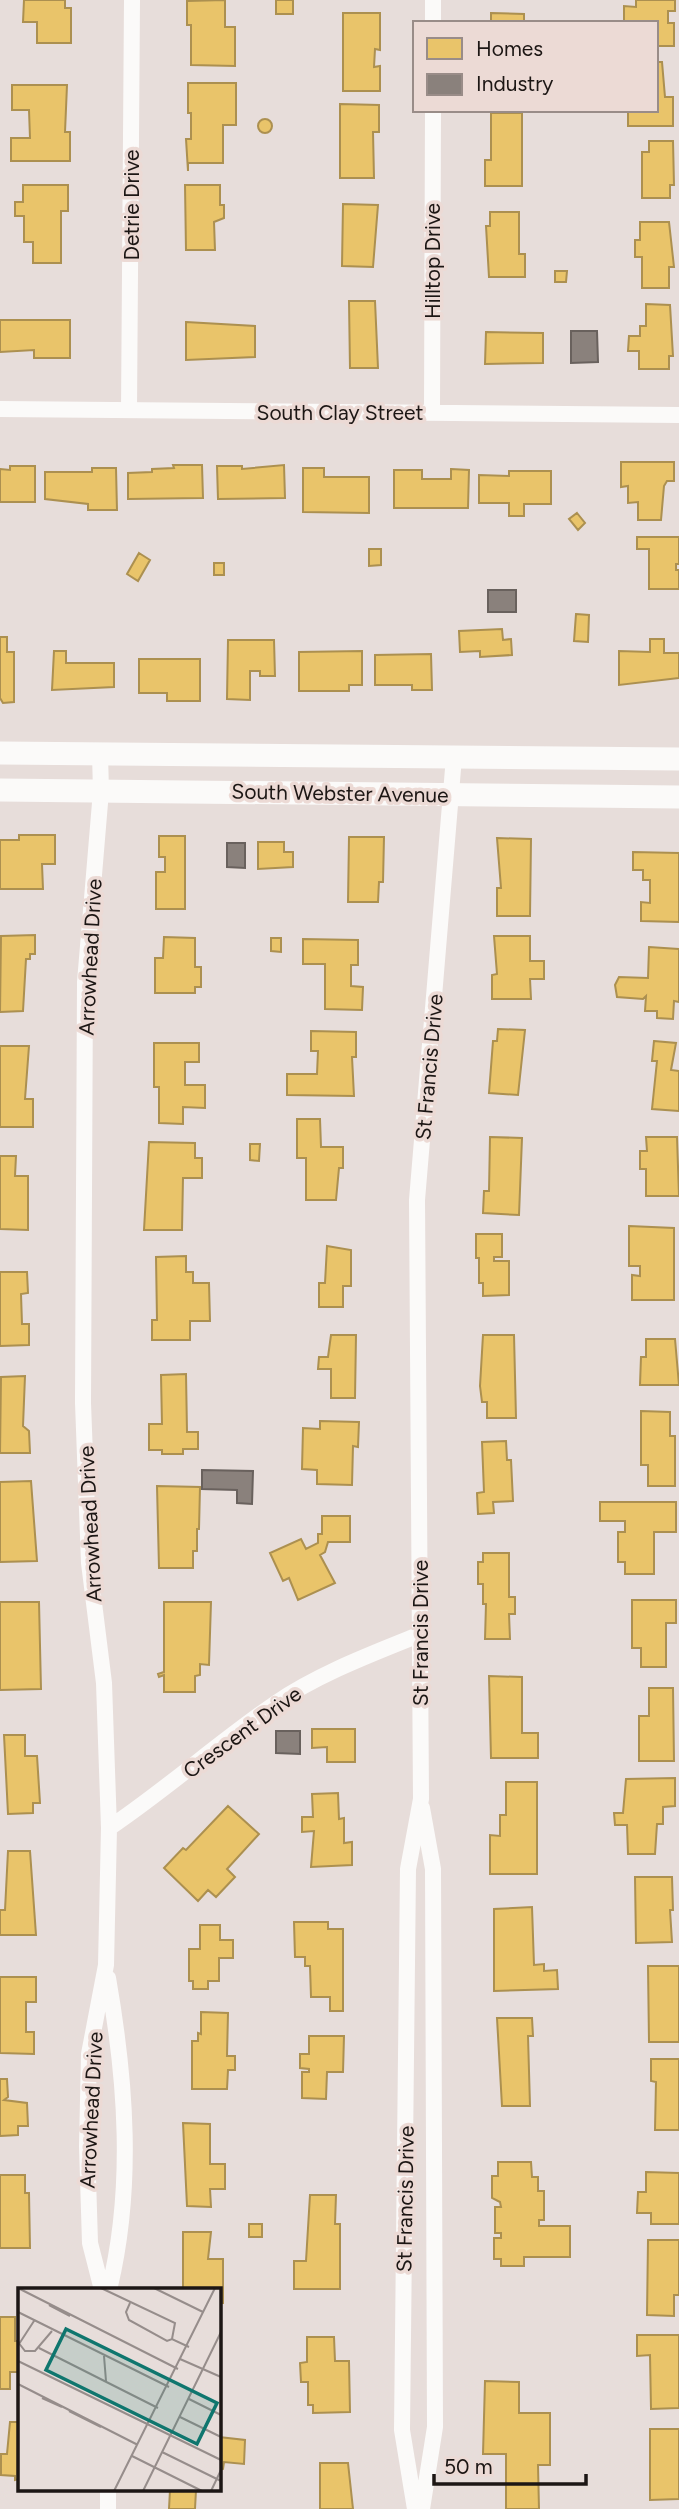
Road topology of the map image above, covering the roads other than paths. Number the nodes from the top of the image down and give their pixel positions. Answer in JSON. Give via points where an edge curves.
{"nodes":[{"id":1,"x":132,"y":0,"type":"edge"},
{"id":2,"x":433,"y":0,"type":"edge"},
{"id":3,"x":433,"y":21,"type":"edge"},
{"id":4,"x":433,"y":112,"type":"edge"},
{"id":5,"x":0,"y":409,"type":"edge"},
{"id":6,"x":129,"y":410,"type":"junction"},
{"id":7,"x":432,"y":412,"type":"junction"},
{"id":8,"x":679,"y":415,"type":"edge"},
{"id":9,"x":0,"y":753,"type":"edge"},
{"id":10,"x":100,"y":754,"type":"junction"},
{"id":11,"x":454,"y":757,"type":"junction"},
{"id":12,"x":679,"y":759,"type":"edge"},
{"id":13,"x":0,"y":790,"type":"edge"},
{"id":14,"x":101,"y":790,"type":"junction"},
{"id":15,"x":453,"y":794,"type":"junction"},
{"id":16,"x":679,"y":797,"type":"edge"},
{"id":17,"x":421,"y":1634,"type":"junction"},
{"id":18,"x":421,"y":1798,"type":"junction"},
{"id":19,"x":109,"y":1828,"type":"junction"},
{"id":20,"x":106,"y":1965,"type":"junction"},
{"id":21,"x":101,"y":2288,"type":"edge"},
{"id":22,"x":110,"y":2288,"type":"edge"},
{"id":23,"x":415,"y":2509,"type":"edge"},
{"id":24,"x":422,"y":2509,"type":"edge"}],
"edges":[{"from":1,"to":6,"type":"street","name":"Detrie Drive"},
{"from":2,"to":3,"type":"street"},
{"from":4,"to":7,"type":"street","name":"Hilltop Drive"},
{"from":5,"to":6,"type":"street","name":"South Clay Street"},
{"from":6,"to":7,"type":"street","name":"South Clay Street"},
{"from":7,"to":8,"type":"street","name":"South Clay Street"},
{"from":9,"to":10,"type":"main road","name":"South Webster Avenue"},
{"from":10,"to":11,"type":"main road","name":"South Webster Avenue"},
{"from":10,"to":14,"type":"street","name":"Arrowhead Drive"},
{"from":11,"to":12,"type":"main road","name":"South Webster Avenue"},
{"from":11,"to":15,"type":"street","name":"St Francis Drive"},
{"from":13,"to":14,"type":"main road","name":"South Webster Avenue"},
{"from":14,"to":15,"type":"main road","name":"South Webster Avenue"},
{"from":14,"to":19,"type":"street","name":"Arrowhead Drive","via":[[85,982],[83,1403],[89,1563],[104,1683]]},
{"from":15,"to":16,"type":"main road","name":"South Webster Avenue"},
{"from":15,"to":17,"type":"street","name":"St Francis Drive","via":[[417,1200]]},
{"from":17,"to":18,"type":"street","name":"St Francis Drive"},
{"from":17,"to":19,"type":"street","name":"Crescent Drive","via":[[338,1669],[278,1701]]},
{"from":18,"to":23,"type":"street","name":"St Francis Drive","via":[[408,1869],[402,2430]]},
{"from":18,"to":24,"type":"street","via":[[433,1869],[435,2413]]},
{"from":19,"to":20,"type":"street","name":"Arrowhead Drive"},
{"from":20,"to":21,"type":"street","name":"Arrowhead Drive","via":[[89,2054],[86,2146],[90,2243]]},
{"from":20,"to":22,"type":"street","via":[[125,2090],[121,2242]]}]}
